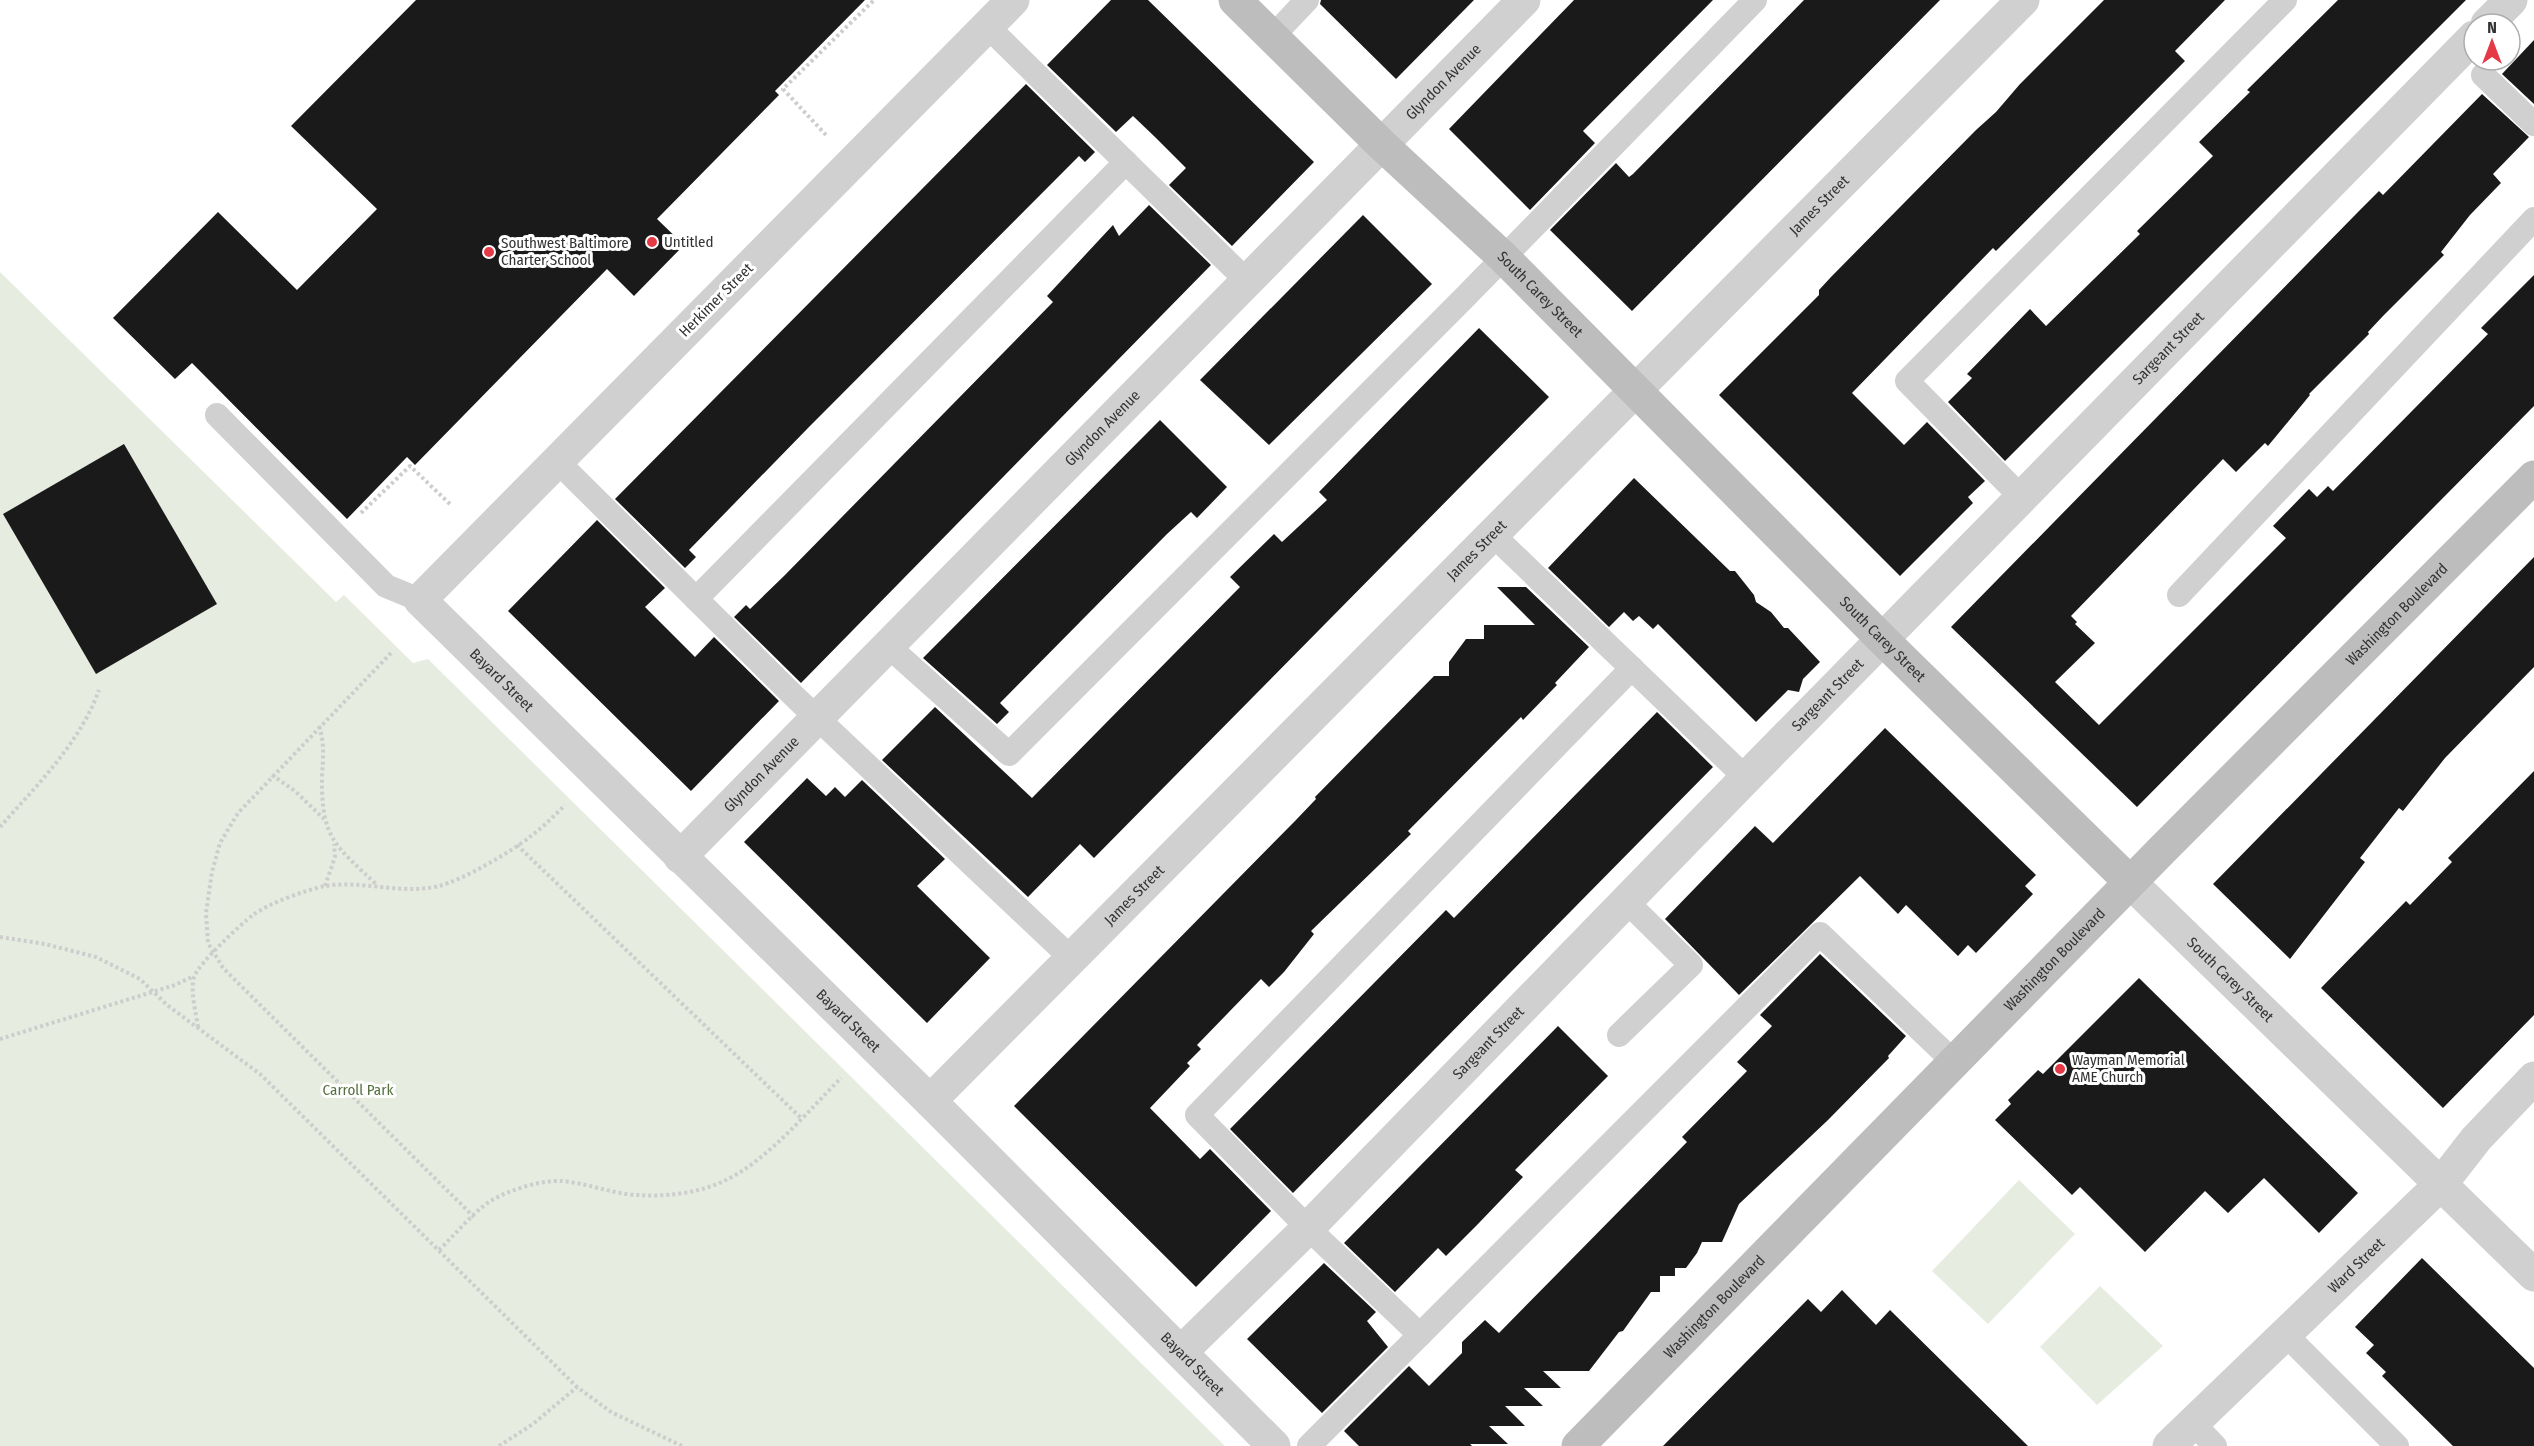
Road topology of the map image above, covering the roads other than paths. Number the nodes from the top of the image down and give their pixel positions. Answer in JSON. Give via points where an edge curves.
{"nodes":[{"id":1,"x":1013,"y":0,"type":"edge"},
{"id":2,"x":1235,"y":0,"type":"edge"},
{"id":3,"x":1307,"y":0,"type":"edge"},
{"id":4,"x":1524,"y":0,"type":"edge"},
{"id":5,"x":1755,"y":0,"type":"edge"},
{"id":6,"x":2023,"y":0,"type":"edge"},
{"id":7,"x":2285,"y":0,"type":"edge"},
{"id":8,"x":2511,"y":0,"type":"edge"},
{"id":9,"x":2499,"y":12,"type":"edge"},
{"id":10,"x":987,"y":26,"type":"junction"},
{"id":11,"x":1272,"y":37,"type":"junction"},
{"id":12,"x":2462,"y":49,"type":"edge"},
{"id":13,"x":2483,"y":75,"type":"dead end"},
{"id":14,"x":2534,"y":124,"type":"edge"},
{"id":15,"x":1382,"y":145,"type":"junction"},
{"id":16,"x":1126,"y":162,"type":"junction"},
{"id":17,"x":2534,"y":219,"type":"edge"},
{"id":18,"x":1503,"y":257,"type":"junction"},
{"id":19,"x":1247,"y":282,"type":"junction"},
{"id":20,"x":1636,"y":389,"type":"junction"},
{"id":21,"x":218,"y":415,"type":"dead end"},
{"id":22,"x":558,"y":461,"type":"junction"},
{"id":23,"x":2534,"y":477,"type":"edge"},
{"id":24,"x":2022,"y":498,"type":"junction"},
{"id":25,"x":1492,"y":534,"type":"junction"},
{"id":26,"x":2179,"y":595,"type":"dead end"},
{"id":27,"x":696,"y":599,"type":"junction"},
{"id":28,"x":420,"y":600,"type":"junction"},
{"id":29,"x":1883,"y":640,"type":"junction"},
{"id":30,"x":887,"y":645,"type":"junction"},
{"id":31,"x":1632,"y":668,"type":"junction"},
{"id":32,"x":816,"y":718,"type":"junction"},
{"id":33,"x":1746,"y":778,"type":"junction"},
{"id":34,"x":680,"y":857,"type":"junction"},
{"id":35,"x":2130,"y":882,"type":"junction"},
{"id":36,"x":1626,"y":901,"type":"junction"},
{"id":37,"x":1071,"y":958,"type":"junction"},
{"id":38,"x":1619,"y":1035,"type":"dead end"},
{"id":39,"x":1954,"y":1062,"type":"junction"},
{"id":40,"x":2534,"y":1078,"type":"edge"},
{"id":41,"x":930,"y":1101,"type":"junction"},
{"id":42,"x":2441,"y":1184,"type":"junction"},
{"id":43,"x":1308,"y":1228,"type":"junction"},
{"id":44,"x":2534,"y":1275,"type":"edge"},
{"id":45,"x":2285,"y":1334,"type":"junction"},
{"id":46,"x":1420,"y":1335,"type":"junction"},
{"id":47,"x":1181,"y":1352,"type":"junction"},
{"id":48,"x":2204,"y":1434,"type":"edge"},
{"id":49,"x":1274,"y":1446,"type":"edge"},
{"id":50,"x":1309,"y":1446,"type":"edge"},
{"id":51,"x":1578,"y":1446,"type":"edge"},
{"id":52,"x":2169,"y":1446,"type":"edge"},
{"id":53,"x":2397,"y":1446,"type":"edge"}],
"edges":[{"from":1,"to":10,"type":"street","name":"Herkimer Street"},
{"from":2,"to":11,"type":"main road","name":"South Carey Street"},
{"from":3,"to":11,"type":"lane"},
{"from":4,"to":15,"type":"street","name":"Glyndon Avenue"},
{"from":5,"to":18,"type":"lane"},
{"from":6,"to":20,"type":"street","name":"James Street"},
{"from":7,"to":24,"type":"lane","via":[[1907,381]]},
{"from":8,"to":9,"type":"street"},
{"from":10,"to":16,"type":"lane"},
{"from":10,"to":22,"type":"street","name":"Herkimer Street"},
{"from":11,"to":15,"type":"main road","name":"South Carey Street"},
{"from":12,"to":24,"type":"street","name":"Sargeant Street"},
{"from":13,"to":14,"type":"lane"},
{"from":15,"to":18,"type":"main road","name":"South Carey Street"},
{"from":15,"to":19,"type":"street","name":"Glyndon Avenue"},
{"from":16,"to":19,"type":"lane"},
{"from":16,"to":27,"type":"lane"},
{"from":17,"to":26,"type":"lane"},
{"from":18,"to":20,"type":"main road","name":"South Carey Street"},
{"from":18,"to":30,"type":"lane","via":[[1009,754]]},
{"from":19,"to":30,"type":"street","name":"Glyndon Avenue"},
{"from":20,"to":25,"type":"street","name":"James Street"},
{"from":20,"to":29,"type":"main road","name":"South Carey Street"},
{"from":21,"to":28,"type":"lane","via":[[386,586]]},
{"from":22,"to":27,"type":"lane"},
{"from":22,"to":28,"type":"street","name":"Herkimer Street"},
{"from":23,"to":35,"type":"main road","name":"Washington Boulevard"},
{"from":24,"to":29,"type":"street","name":"Sargeant Street"},
{"from":25,"to":31,"type":"lane"},
{"from":25,"to":37,"type":"street","name":"James Street"},
{"from":27,"to":32,"type":"lane"},
{"from":28,"to":34,"type":"street","name":"Bayard Street"},
{"from":29,"to":33,"type":"street","name":"Sargeant Street"},
{"from":29,"to":35,"type":"main road","name":"South Carey Street"},
{"from":30,"to":32,"type":"street","name":"Glyndon Avenue"},
{"from":31,"to":33,"type":"lane"},
{"from":31,"to":43,"type":"lane","via":[[1197,1115]]},
{"from":32,"to":34,"type":"street","name":"Glyndon Avenue"},
{"from":32,"to":37,"type":"lane"},
{"from":33,"to":36,"type":"street","name":"Sargeant Street"},
{"from":34,"to":41,"type":"street","name":"Bayard Street"},
{"from":35,"to":39,"type":"main road","name":"Washington Boulevard"},
{"from":35,"to":42,"type":"street","name":"South Carey Street"},
{"from":36,"to":38,"type":"lane","via":[[1691,965]]},
{"from":36,"to":43,"type":"street","name":"Sargeant Street"},
{"from":37,"to":41,"type":"street","name":"James Street"},
{"from":39,"to":46,"type":"lane","via":[[1820,934]]},
{"from":39,"to":51,"type":"main road","name":"Washington Boulevard"},
{"from":40,"to":42,"type":"street","name":"Ward Street","via":[[2476,1138]]},
{"from":41,"to":47,"type":"street","name":"Bayard Street"},
{"from":42,"to":44,"type":"street","name":"South Carey Street"},
{"from":42,"to":45,"type":"street","name":"Ward Street"},
{"from":43,"to":46,"type":"lane"},
{"from":43,"to":47,"type":"street","name":"Sargeant Street"},
{"from":45,"to":48,"type":"street","name":"Ward Street"},
{"from":45,"to":53,"type":"lane"},
{"from":46,"to":50,"type":"lane"},
{"from":47,"to":49,"type":"street","name":"Bayard Street"},
{"from":48,"to":52,"type":"street","name":"Ward Street"}]}
